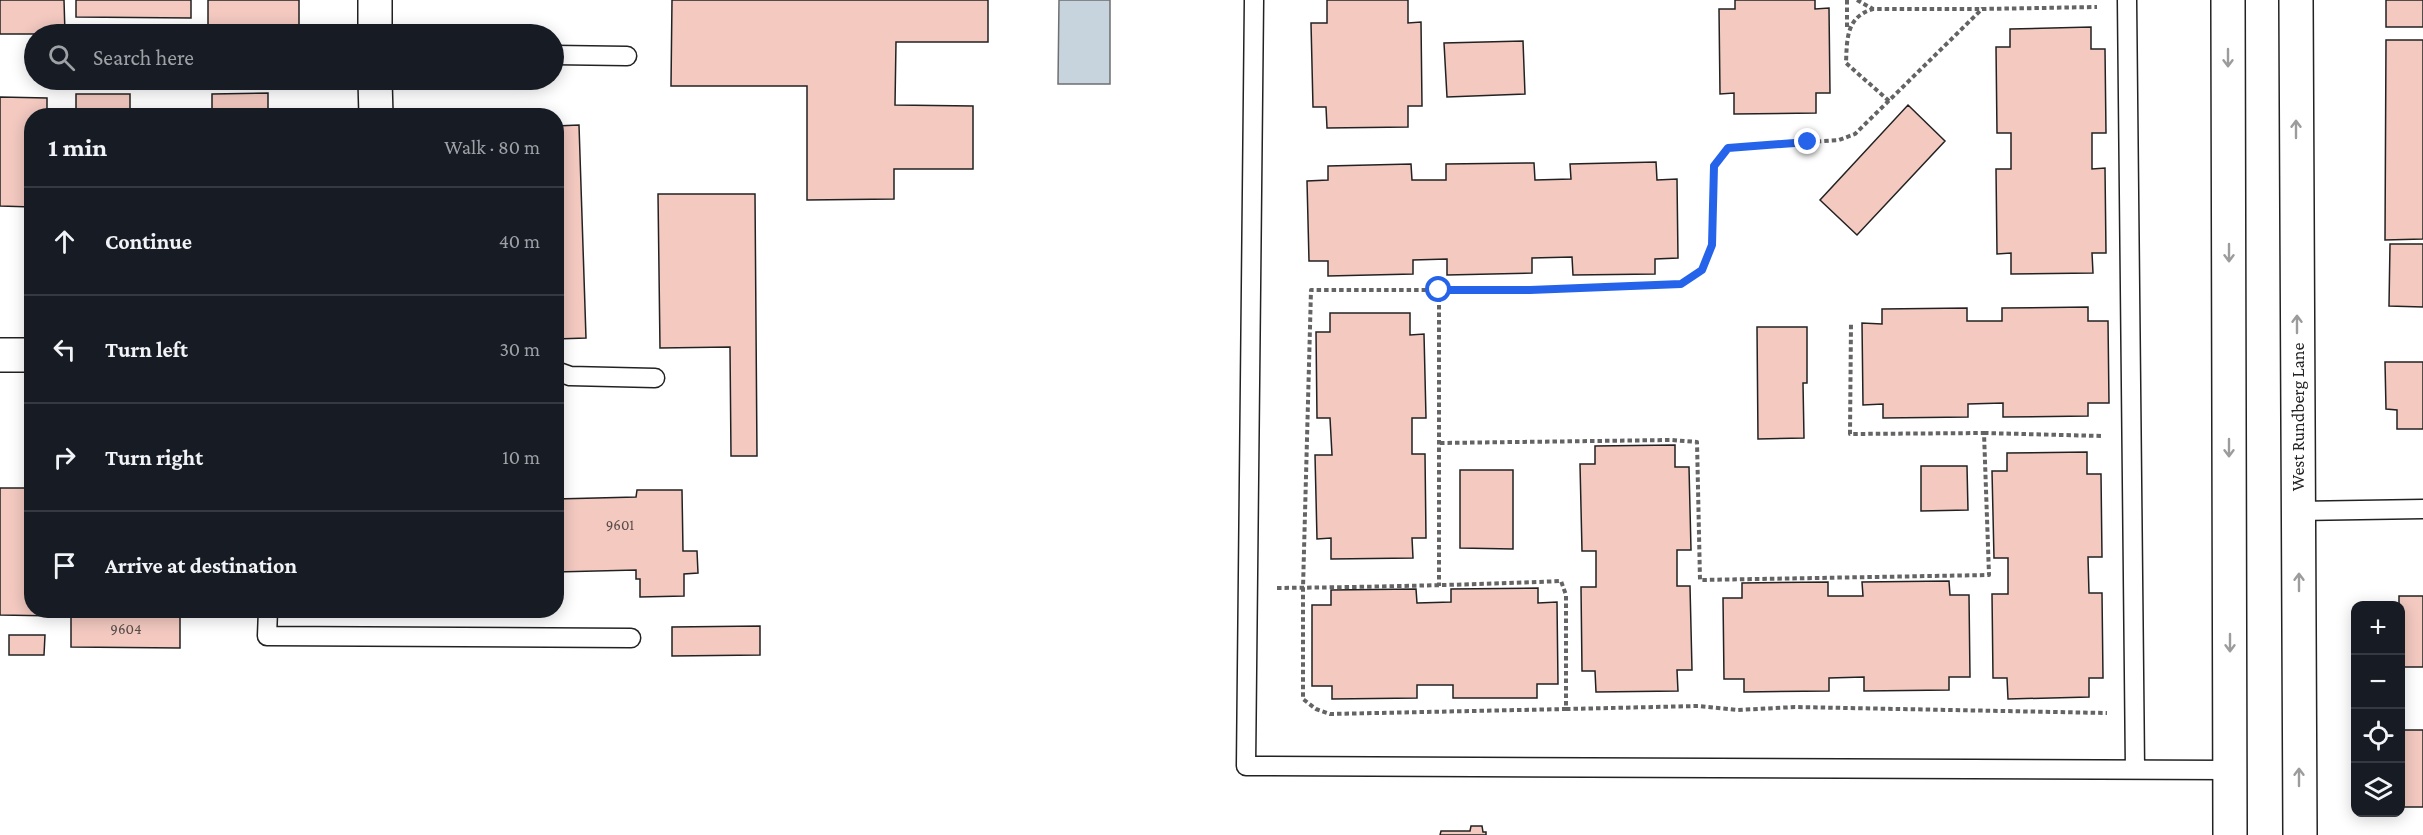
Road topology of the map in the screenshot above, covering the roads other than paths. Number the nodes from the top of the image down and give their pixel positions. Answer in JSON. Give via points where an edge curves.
{"nodes":[{"id":1,"x":375,"y":0,"type":"edge"},
{"id":2,"x":1254,"y":0,"type":"edge"},
{"id":3,"x":2127,"y":0,"type":"edge"},
{"id":4,"x":2228,"y":0,"type":"edge"},
{"id":5,"x":2296,"y":0,"type":"edge"},
{"id":6,"x":375,"y":24,"type":"edge"},
{"id":7,"x":564,"y":56,"type":"edge"},
{"id":8,"x":627,"y":56,"type":"dead end"},
{"id":9,"x":375,"y":90,"type":"edge"},
{"id":10,"x":376,"y":108,"type":"edge"},
{"id":11,"x":0,"y":355,"type":"edge"},
{"id":12,"x":24,"y":355,"type":"edge"},
{"id":13,"x":564,"y":374,"type":"edge"},
{"id":14,"x":655,"y":378,"type":"dead end"},
{"id":15,"x":2423,"y":509,"type":"edge"},
{"id":16,"x":2298,"y":511,"type":"junction"},
{"id":17,"x":268,"y":618,"type":"edge"},
{"id":18,"x":631,"y":638,"type":"dead end"},
{"id":19,"x":2135,"y":769,"type":"junction"},
{"id":20,"x":2230,"y":770,"type":"junction"},
{"id":21,"x":2230,"y":835,"type":"edge"},
{"id":22,"x":2300,"y":835,"type":"edge"}],
"edges":[{"from":1,"to":6,"type":"main road"},
{"from":2,"to":19,"type":"lane","via":[[1246,766]]},
{"from":3,"to":19,"type":"lane"},
{"from":4,"to":20,"type":"main road","one_way":true},
{"from":16,"to":5,"type":"main road","name":"West Rundberg Lane","one_way":true},
{"from":7,"to":8,"type":"lane"},
{"from":9,"to":10,"type":"main road"},
{"from":11,"to":12,"type":"main road"},
{"from":13,"to":14,"type":"lane"},
{"from":15,"to":16,"type":"lane"},
{"from":22,"to":16,"type":"main road","name":"West Rundberg Lane","one_way":true},
{"from":17,"to":18,"type":"lane","via":[[267,636]]},
{"from":19,"to":20,"type":"lane"},
{"from":20,"to":21,"type":"main road"}]}
